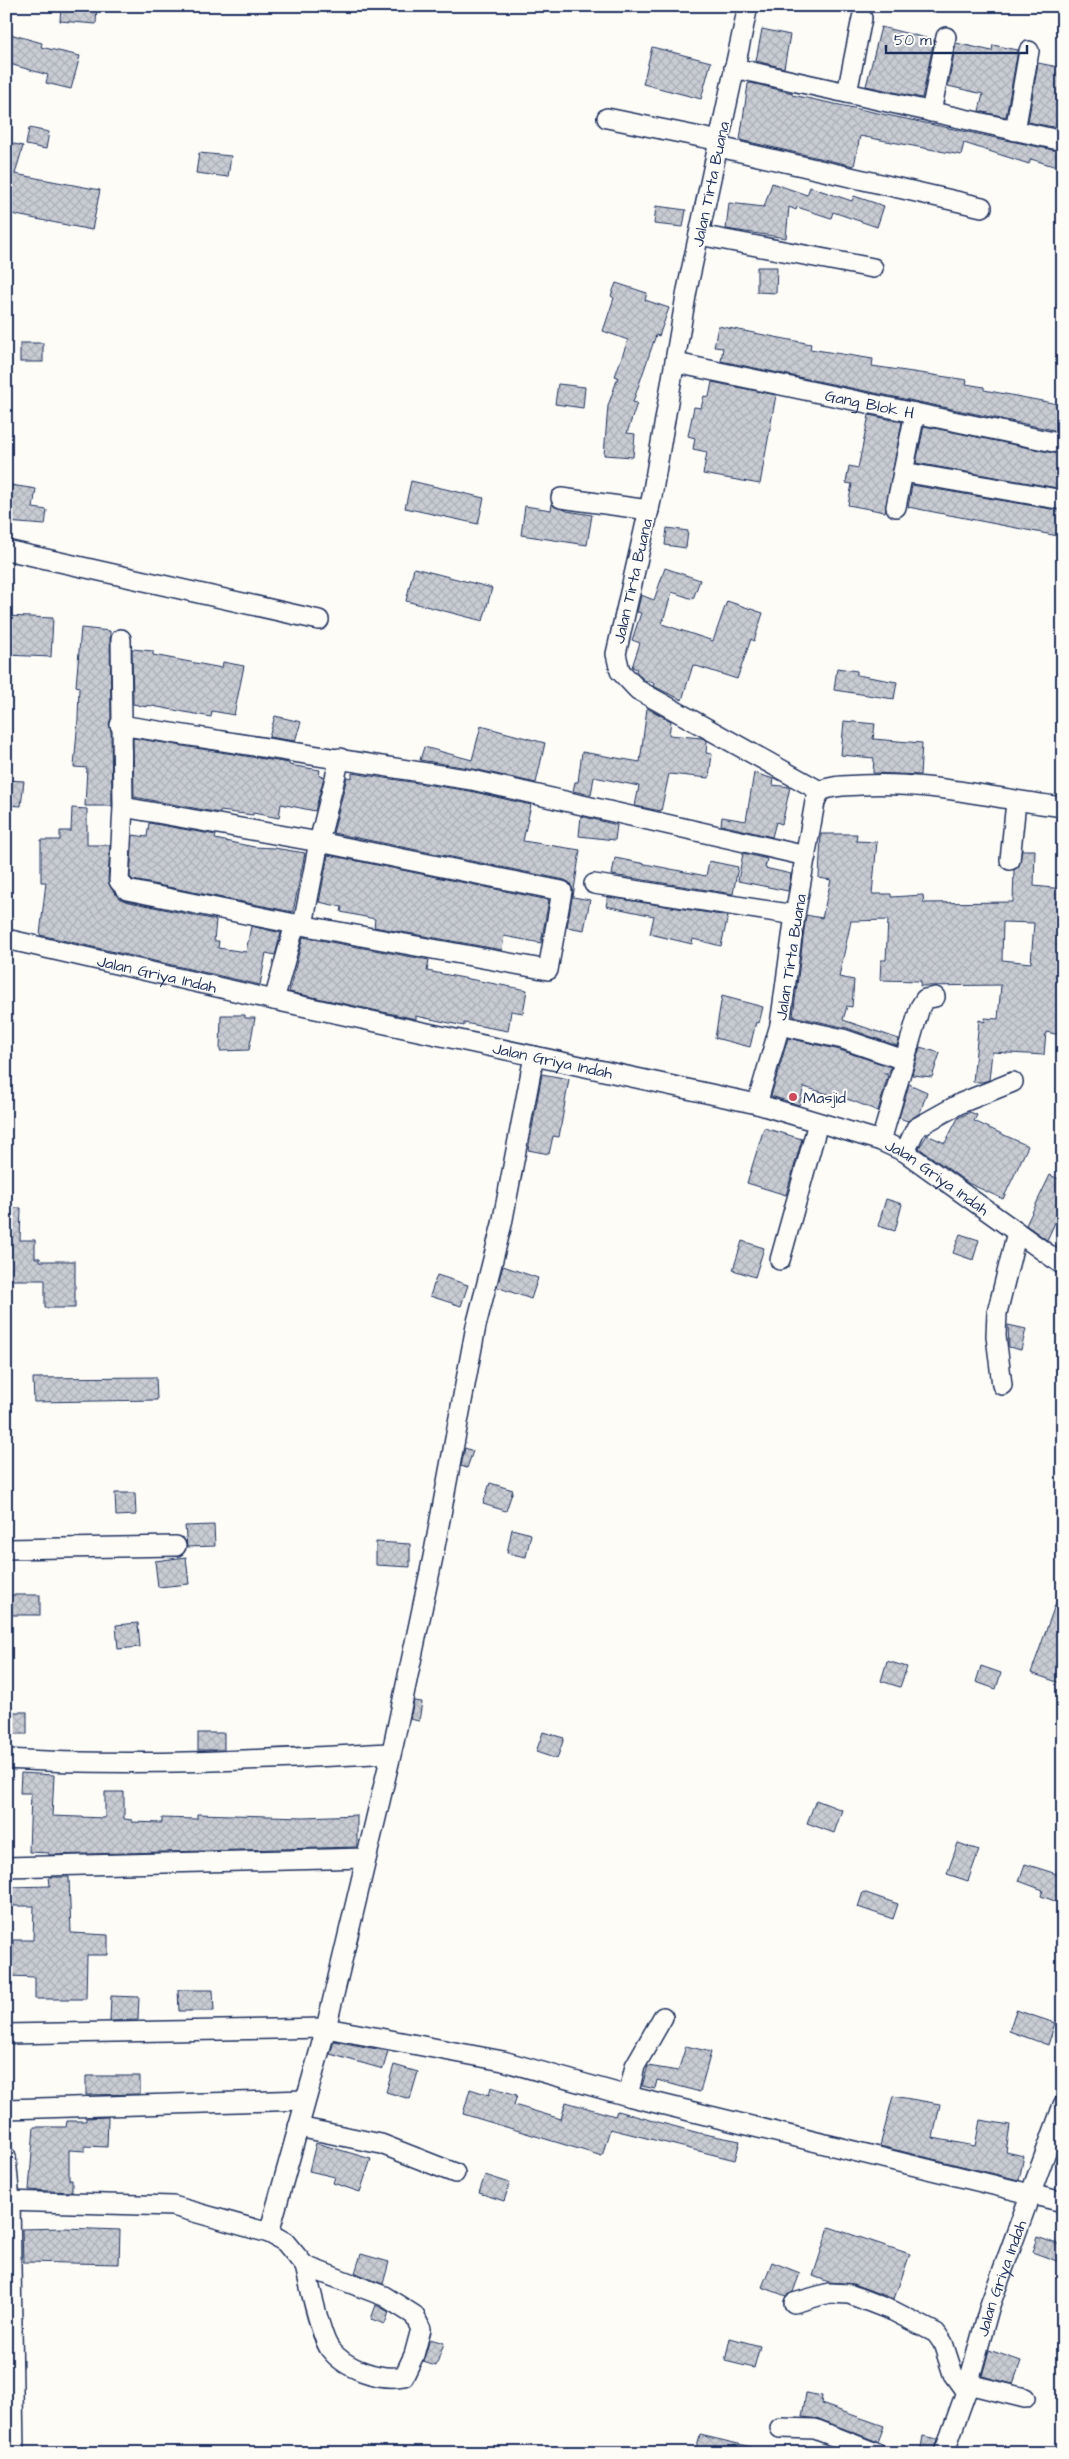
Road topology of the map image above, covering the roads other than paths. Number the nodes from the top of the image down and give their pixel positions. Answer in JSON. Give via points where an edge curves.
{"nodes":[{"id":1,"x":748,"y":6,"type":"edge"},
{"id":2,"x":862,"y":18,"type":"dead end"},
{"id":3,"x":946,"y":37,"type":"dead end"},
{"id":4,"x":1029,"y":51,"type":"dead end"},
{"id":5,"x":734,"y":68,"type":"junction"},
{"id":6,"x":847,"y":94,"type":"junction"},
{"id":7,"x":931,"y":112,"type":"junction"},
{"id":8,"x":607,"y":118,"type":"dead end"},
{"id":9,"x":1015,"y":131,"type":"junction"},
{"id":10,"x":1063,"y":141,"type":"edge"},
{"id":11,"x":720,"y":144,"type":"junction"},
{"id":12,"x":982,"y":207,"type":"dead end"},
{"id":13,"x":699,"y":236,"type":"junction"},
{"id":14,"x":873,"y":268,"type":"dead end"},
{"id":15,"x":676,"y":363,"type":"junction"},
{"id":16,"x":915,"y":413,"type":"junction"},
{"id":17,"x":1063,"y":444,"type":"edge"},
{"id":18,"x":903,"y":472,"type":"junction"},
{"id":19,"x":561,"y":498,"type":"dead end"},
{"id":20,"x":1063,"y":500,"type":"edge"},
{"id":21,"x":896,"y":507,"type":"dead end"},
{"id":22,"x":649,"y":510,"type":"junction"},
{"id":23,"x":6,"y":550,"type":"edge"},
{"id":24,"x":319,"y":620,"type":"dead end"},
{"id":25,"x":121,"y":639,"type":"dead end"},
{"id":26,"x":120,"y":725,"type":"junction"},
{"id":27,"x":340,"y":758,"type":"junction"},
{"id":28,"x":820,"y":791,"type":"junction"},
{"id":29,"x":1016,"y":802,"type":"junction"},
{"id":30,"x":122,"y":807,"type":"junction"},
{"id":31,"x":1063,"y":807,"type":"edge"},
{"id":32,"x":319,"y":842,"type":"junction"},
{"id":33,"x":806,"y":856,"type":"junction"},
{"id":34,"x":1010,"y":860,"type":"dead end"},
{"id":35,"x":594,"y":884,"type":"dead end"},
{"id":36,"x":795,"y":916,"type":"junction"},
{"id":37,"x":299,"y":924,"type":"junction"},
{"id":38,"x":6,"y":939,"type":"edge"},
{"id":39,"x":935,"y":997,"type":"dead end"},
{"id":40,"x":274,"y":1000,"type":"junction"},
{"id":41,"x":780,"y":1025,"type":"junction"},
{"id":42,"x":534,"y":1056,"type":"junction"},
{"id":43,"x":904,"y":1060,"type":"junction"},
{"id":44,"x":1013,"y":1082,"type":"dead end"},
{"id":45,"x":757,"y":1104,"type":"junction"},
{"id":46,"x":818,"y":1122,"type":"junction"},
{"id":47,"x":881,"y":1141,"type":"junction"},
{"id":48,"x":906,"y":1152,"type":"junction"},
{"id":49,"x":1017,"y":1232,"type":"junction"},
{"id":50,"x":780,"y":1260,"type":"dead end"},
{"id":51,"x":1063,"y":1265,"type":"edge"},
{"id":52,"x":1002,"y":1385,"type":"dead end"},
{"id":53,"x":176,"y":1546,"type":"dead end"},
{"id":54,"x":6,"y":1549,"type":"edge"},
{"id":55,"x":390,"y":1753,"type":"junction"},
{"id":56,"x":6,"y":1759,"type":"edge"},
{"id":57,"x":366,"y":1858,"type":"junction"},
{"id":58,"x":6,"y":1867,"type":"edge"},
{"id":59,"x":663,"y":2017,"type":"dead end"},
{"id":60,"x":326,"y":2028,"type":"junction"},
{"id":61,"x":6,"y":2034,"type":"edge"},
{"id":62,"x":628,"y":2096,"type":"junction"},
{"id":63,"x":305,"y":2100,"type":"junction"},
{"id":64,"x":1063,"y":2104,"type":"edge"},
{"id":65,"x":6,"y":2109,"type":"edge"},
{"id":66,"x":298,"y":2127,"type":"junction"},
{"id":67,"x":6,"y":2157,"type":"edge"},
{"id":68,"x":455,"y":2174,"type":"dead end"},
{"id":69,"x":1031,"y":2195,"type":"junction"},
{"id":70,"x":8,"y":2201,"type":"edge"},
{"id":71,"x":1063,"y":2202,"type":"edge"},
{"id":72,"x":268,"y":2233,"type":"junction"},
{"id":73,"x":305,"y":2266,"type":"junction"},
{"id":74,"x":794,"y":2303,"type":"dead end"},
{"id":75,"x":9,"y":2315,"type":"edge"},
{"id":76,"x":967,"y":2388,"type":"junction"},
{"id":77,"x":1025,"y":2398,"type":"dead end"},
{"id":78,"x":780,"y":2428,"type":"dead end"},
{"id":79,"x":14,"y":2453,"type":"edge"},
{"id":80,"x":876,"y":2453,"type":"edge"},
{"id":81,"x":944,"y":2453,"type":"edge"}],
"edges":[{"from":1,"to":5,"type":"street","name":"Jalan Tirta Buana"},
{"from":2,"to":6,"type":"street"},
{"from":3,"to":7,"type":"street"},
{"from":4,"to":9,"type":"street"},
{"from":5,"to":6,"type":"street"},
{"from":5,"to":11,"type":"street","name":"Jalan Tirta Buana"},
{"from":6,"to":7,"type":"street"},
{"from":7,"to":9,"type":"street"},
{"from":8,"to":11,"type":"street"},
{"from":9,"to":10,"type":"street"},
{"from":11,"to":12,"type":"street"},
{"from":11,"to":13,"type":"street","name":"Jalan Tirta Buana"},
{"from":13,"to":14,"type":"street"},
{"from":13,"to":15,"type":"street","name":"Jalan Tirta Buana"},
{"from":15,"to":16,"type":"street","name":"Gang Blok H"},
{"from":15,"to":22,"type":"street","name":"Jalan Tirta Buana"},
{"from":16,"to":17,"type":"street","name":"Gang Blok H"},
{"from":16,"to":18,"type":"street"},
{"from":18,"to":20,"type":"street"},
{"from":18,"to":21,"type":"street"},
{"from":19,"to":22,"type":"street"},
{"from":22,"to":28,"type":"street","name":"Jalan Tirta Buana","via":[[616,654],[620,671],[638,690]]},
{"from":23,"to":24,"type":"street"},
{"from":25,"to":26,"type":"street"},
{"from":26,"to":27,"type":"street"},
{"from":26,"to":30,"type":"street"},
{"from":27,"to":32,"type":"street"},
{"from":27,"to":33,"type":"street","via":[[472,780]]},
{"from":28,"to":29,"type":"street","via":[[832,786],[882,784],[949,789]]},
{"from":28,"to":33,"type":"street","name":"Jalan Tirta Buana","via":[[815,802]]},
{"from":29,"to":31,"type":"street"},
{"from":29,"to":34,"type":"street"},
{"from":30,"to":32,"type":"street"},
{"from":30,"to":37,"type":"street","via":[[119,881],[127,890]]},
{"from":32,"to":37,"type":"street"},
{"from":32,"to":37,"type":"street","via":[[562,891],[548,970]]},
{"from":33,"to":36,"type":"street","name":"Jalan Tirta Buana"},
{"from":35,"to":36,"type":"street"},
{"from":36,"to":41,"type":"street","name":"Jalan Tirta Buana"},
{"from":37,"to":40,"type":"street"},
{"from":38,"to":40,"type":"street","name":"Jalan Griya Indah"},
{"from":39,"to":43,"type":"street","via":[[925,999],[920,1007]]},
{"from":40,"to":42,"type":"street","name":"Jalan Griya Indah"},
{"from":41,"to":43,"type":"street","via":[[843,1039]]},
{"from":41,"to":45,"type":"street","name":"Jalan Tirta Buana"},
{"from":42,"to":45,"type":"street","name":"Jalan Griya Indah"},
{"from":42,"to":55,"type":"street","via":[[502,1224],[476,1326],[433,1557]]},
{"from":43,"to":47,"type":"street"},
{"from":44,"to":48,"type":"street","via":[[961,1103],[916,1128]]},
{"from":45,"to":46,"type":"street","name":"Jalan Griya Indah"},
{"from":46,"to":47,"type":"street","name":"Jalan Griya Indah"},
{"from":46,"to":50,"type":"street"},
{"from":47,"to":48,"type":"street","name":"Jalan Griya Indah"},
{"from":48,"to":49,"type":"street","name":"Jalan Griya Indah"},
{"from":49,"to":51,"type":"street","name":"Jalan Griya Indah"},
{"from":49,"to":52,"type":"street","via":[[997,1313],[996,1336]]},
{"from":53,"to":54,"type":"street"},
{"from":55,"to":56,"type":"street","via":[[249,1761],[94,1764]]},
{"from":55,"to":57,"type":"street"},
{"from":57,"to":58,"type":"street"},
{"from":57,"to":60,"type":"street"},
{"from":59,"to":62,"type":"street","via":[[635,2066]]},
{"from":60,"to":61,"type":"street"},
{"from":60,"to":62,"type":"street","via":[[503,2061]]},
{"from":60,"to":63,"type":"street"},
{"from":62,"to":69,"type":"street"},
{"from":63,"to":65,"type":"street"},
{"from":63,"to":66,"type":"street"},
{"from":64,"to":69,"type":"street","name":"Jalan Griya Indah"},
{"from":66,"to":68,"type":"street","via":[[380,2144]]},
{"from":66,"to":72,"type":"street"},
{"from":67,"to":70,"type":"street"},
{"from":69,"to":71,"type":"street"},
{"from":69,"to":76,"type":"street","name":"Jalan Griya Indah","via":[[990,2305]]},
{"from":70,"to":72,"type":"street","via":[[173,2206]]},
{"from":70,"to":75,"type":"street"},
{"from":72,"to":73,"type":"street","via":[[285,2242]]},
{"from":73,"to":73,"type":"street","via":[[384,2296],[414,2315],[421,2329],[404,2376],[379,2376],[345,2362],[329,2348]]},
{"from":74,"to":76,"type":"street","via":[[829,2293],[849,2294],[893,2311],[936,2333],[943,2343],[952,2374]]},
{"from":75,"to":79,"type":"street"},
{"from":76,"to":77,"type":"street"},
{"from":76,"to":81,"type":"street","name":"Jalan Griya Indah"},
{"from":78,"to":80,"type":"street","via":[[815,2429]]}]}
